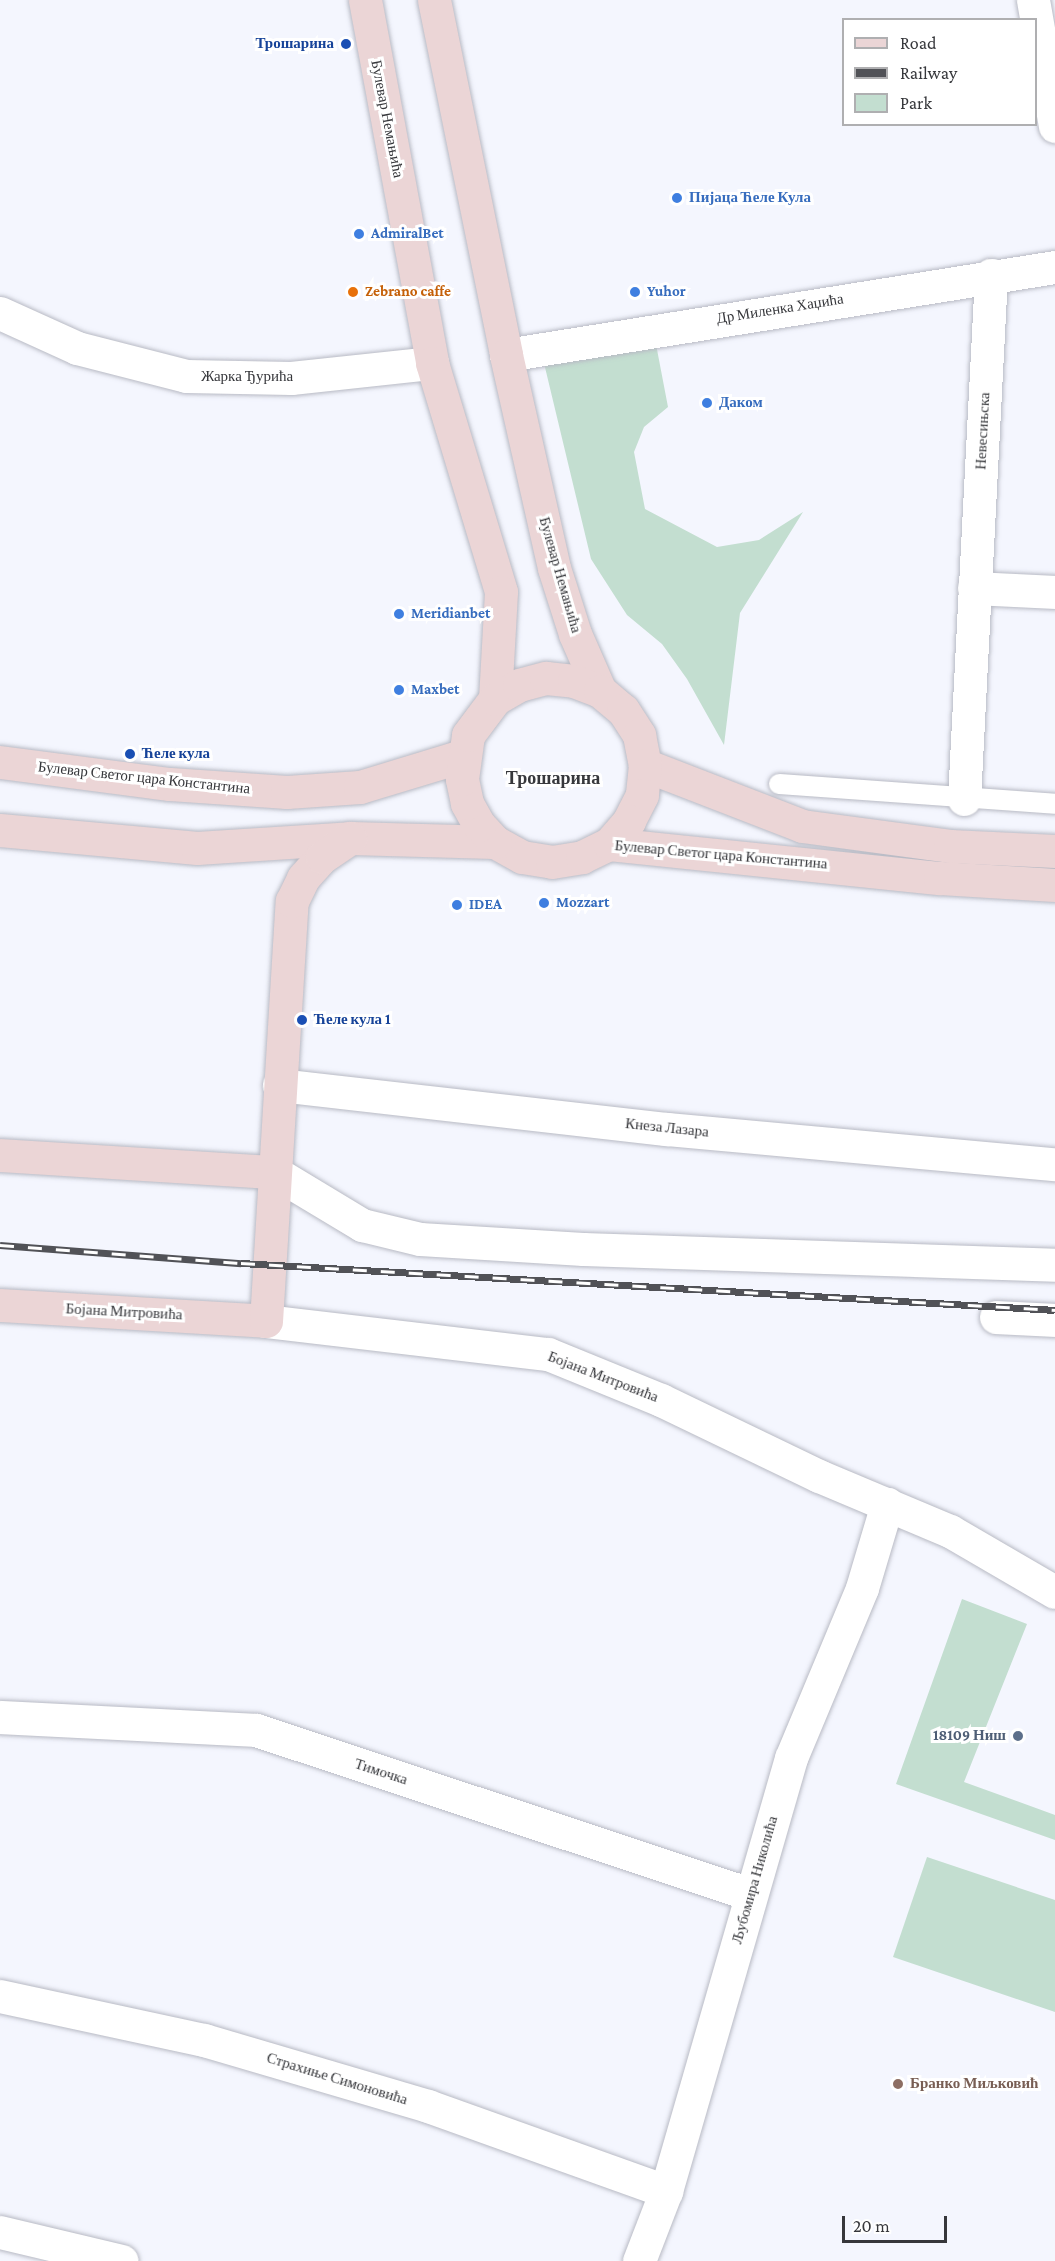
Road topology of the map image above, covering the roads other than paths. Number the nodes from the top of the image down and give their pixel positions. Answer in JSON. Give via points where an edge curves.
{"nodes":[{"id":1,"x":364,"y":0,"type":"edge"},
{"id":2,"x":434,"y":0,"type":"edge"},
{"id":3,"x":1033,"y":0,"type":"edge"},
{"id":4,"x":1036,"y":18,"type":"edge"},
{"id":5,"x":1037,"y":23,"type":"edge"},
{"id":6,"x":1055,"y":126,"type":"edge"},
{"id":7,"x":1055,"y":267,"type":"edge"},
{"id":8,"x":991,"y":275,"type":"junction"},
{"id":9,"x":0,"y":313,"type":"edge"},
{"id":10,"x":506,"y":355,"type":"junction"},
{"id":11,"x":432,"y":363,"type":"junction"},
{"id":12,"x":974,"y":588,"type":"junction"},
{"id":13,"x":1055,"y":592,"type":"edge"},
{"id":14,"x":600,"y":691,"type":"junction"},
{"id":15,"x":495,"y":699,"type":"junction"},
{"id":16,"x":462,"y":756,"type":"junction"},
{"id":17,"x":0,"y":762,"type":"edge"},
{"id":18,"x":645,"y":765,"type":"junction"},
{"id":19,"x":779,"y":783,"type":"dead end"},
{"id":20,"x":964,"y":798,"type":"junction"},
{"id":21,"x":1055,"y":804,"type":"edge"},
{"id":22,"x":0,"y":830,"type":"edge"},
{"id":23,"x":350,"y":838,"type":"junction"},
{"id":24,"x":495,"y":842,"type":"junction"},
{"id":25,"x":609,"y":844,"type":"junction"},
{"id":26,"x":1055,"y":851,"type":"edge"},
{"id":27,"x":1055,"y":885,"type":"edge"},
{"id":28,"x":279,"y":1085,"type":"junction"},
{"id":29,"x":0,"y":1155,"type":"edge"},
{"id":30,"x":1055,"y":1164,"type":"edge"},
{"id":31,"x":274,"y":1172,"type":"junction"},
{"id":32,"x":1055,"y":1265,"type":"edge"},
{"id":33,"x":0,"y":1305,"type":"edge"},
{"id":34,"x":996,"y":1317,"type":"dead end"},
{"id":35,"x":1055,"y":1320,"type":"edge"},
{"id":36,"x":266,"y":1321,"type":"junction"},
{"id":37,"x":887,"y":1504,"type":"junction"},
{"id":38,"x":1055,"y":1592,"type":"edge"},
{"id":39,"x":0,"y":1717,"type":"edge"},
{"id":40,"x":750,"y":1894,"type":"junction"},
{"id":41,"x":0,"y":1996,"type":"edge"},
{"id":42,"x":666,"y":2191,"type":"junction"},
{"id":43,"x":0,"y":2232,"type":"edge"},
{"id":44,"x":122,"y":2261,"type":"edge"},
{"id":45,"x":639,"y":2261,"type":"edge"}],
"edges":[{"from":1,"to":11,"type":"street","name":"Булевар Немањића"},
{"from":2,"to":10,"type":"street","name":"Булевар Немањића"},
{"from":3,"to":4,"type":"street"},
{"from":5,"to":6,"type":"street"},
{"from":7,"to":8,"type":"street","name":"Др Миленка Хаџића"},
{"from":8,"to":10,"type":"street","name":"Др Миленка Хаџића"},
{"from":8,"to":12,"type":"street","name":"Невесињска"},
{"from":9,"to":11,"type":"street","name":"Жарка Ђурића","via":[[77,348],[186,376],[291,378]]},
{"from":10,"to":14,"type":"street","name":"Булевар Немањића","via":[[554,568],[575,634]]},
{"from":11,"to":15,"type":"street","name":"Булевар Немањића","via":[[501,592]]},
{"from":12,"to":13,"type":"street"},
{"from":12,"to":20,"type":"street","name":"Невесињска"},
{"from":14,"to":15,"type":"street","via":[[573,681],[546,678],[519,685]]},
{"from":14,"to":18,"type":"street","via":[[623,710],[639,735]]},
{"from":15,"to":16,"type":"street","via":[[480,715]]},
{"from":16,"to":17,"type":"street","name":"Булевар Светог цара Константина","via":[[360,787],[287,792],[170,784]]},
{"from":16,"to":24,"type":"street","via":[[467,803],[479,825]]},
{"from":18,"to":25,"type":"street","via":[[642,795],[630,821]]},
{"from":18,"to":26,"type":"street","via":[[802,826],[950,846]]},
{"from":19,"to":20,"type":"lane"},
{"from":20,"to":21,"type":"lane"},
{"from":22,"to":23,"type":"street","name":"Булевар Светог цара Константина","via":[[197,848]]},
{"from":23,"to":24,"type":"street","name":"Булевар Светог цара Константина"},
{"from":23,"to":28,"type":"street","via":[[322,857],[303,878],[292,901]]},
{"from":24,"to":25,"type":"street","name":"Булевар Светог цара Константина","via":[[522,857],[552,862],[582,857]]},
{"from":25,"to":27,"type":"street","name":"Булевар Светог цара Константина","via":[[940,878]]},
{"from":28,"to":30,"type":"street","name":"Кнеза Лазара","via":[[667,1129]]},
{"from":28,"to":31,"type":"street"},
{"from":29,"to":31,"type":"street"},
{"from":31,"to":32,"type":"street","via":[[362,1225],[420,1239]]},
{"from":31,"to":36,"type":"street"},
{"from":33,"to":36,"type":"street","name":"Бојана Митровића"},
{"from":34,"to":35,"type":"street"},
{"from":36,"to":37,"type":"street","name":"Бојана Митровића","via":[[548,1354],[661,1400]]},
{"from":37,"to":38,"type":"street","name":"Бојана Митровића","via":[[950,1531]]},
{"from":37,"to":40,"type":"street","name":"Љубомира Николића","via":[[862,1588],[791,1758]]},
{"from":39,"to":40,"type":"street","name":"Тимочка","via":[[256,1730]]},
{"from":40,"to":42,"type":"street","name":"Љубомира Николића"},
{"from":41,"to":42,"type":"street","name":"Страхиње Симоновића","via":[[204,2040],[428,2106]]},
{"from":42,"to":45,"type":"street","name":"Љубомира Николића"},
{"from":43,"to":44,"type":"street"}]}
